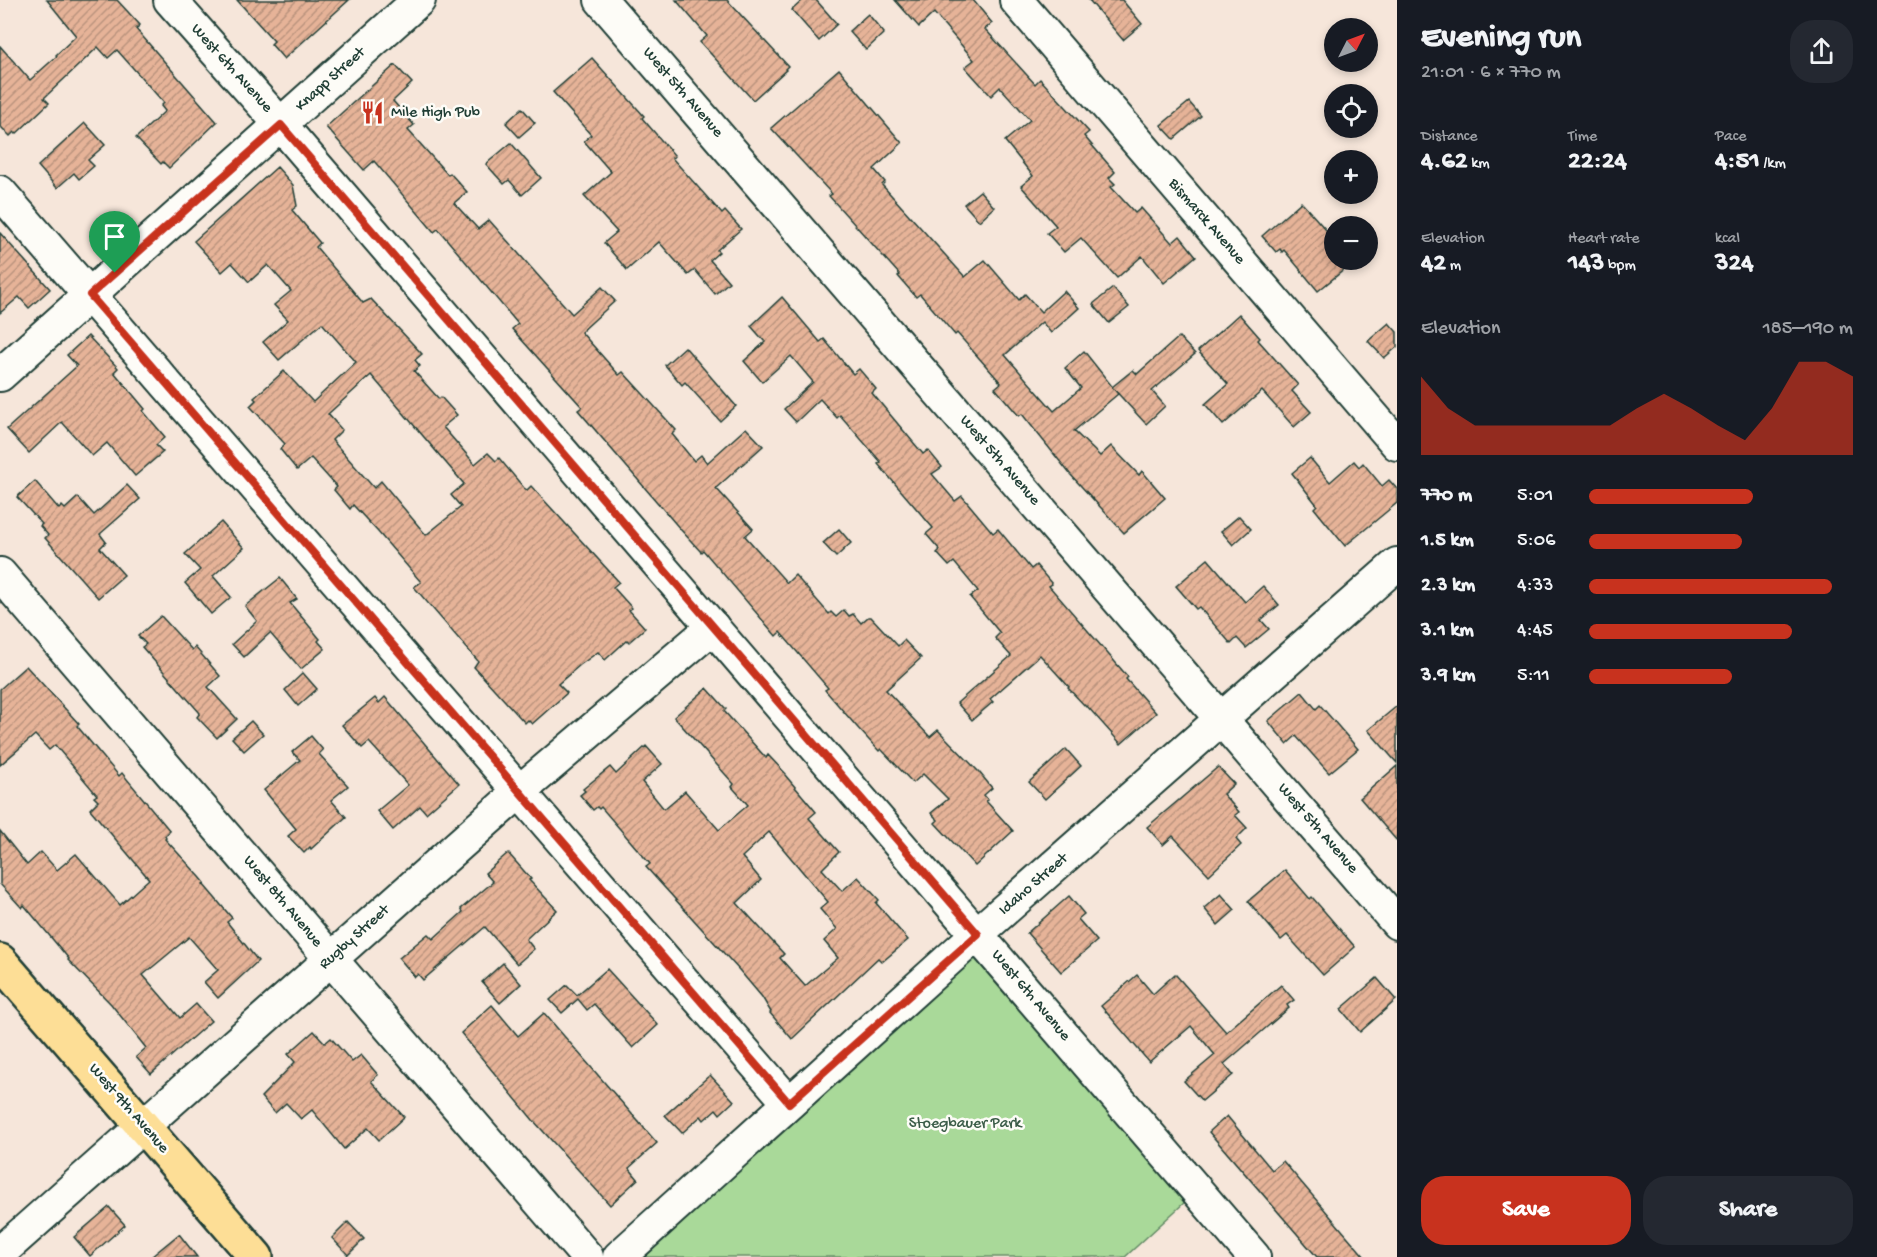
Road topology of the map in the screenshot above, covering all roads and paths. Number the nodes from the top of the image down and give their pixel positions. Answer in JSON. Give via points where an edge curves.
{"nodes":[{"id":1,"x":170,"y":0,"type":"edge"},
{"id":2,"x":419,"y":0,"type":"edge"},
{"id":3,"x":601,"y":0,"type":"edge"},
{"id":4,"x":1016,"y":0,"type":"edge"},
{"id":5,"x":281,"y":125,"type":"junction"},
{"id":6,"x":0,"y":192,"type":"edge"},
{"id":7,"x":90,"y":295,"type":"junction"},
{"id":8,"x":0,"y":375,"type":"edge"},
{"id":9,"x":1397,"y":444,"type":"edge"},
{"id":10,"x":1397,"y":564,"type":"edge"},
{"id":11,"x":0,"y":574,"type":"edge"},
{"id":12,"x":713,"y":627,"type":"junction"},
{"id":13,"x":1222,"y":720,"type":"junction"},
{"id":14,"x":520,"y":791,"type":"junction"},
{"id":15,"x":1397,"y":923,"type":"edge"},
{"id":16,"x":978,"y":934,"type":"junction"},
{"id":17,"x":330,"y":960,"type":"junction"},
{"id":18,"x":0,"y":961,"type":"edge"},
{"id":19,"x":789,"y":1103,"type":"junction"},
{"id":20,"x":143,"y":1127,"type":"junction"},
{"id":21,"x":0,"y":1253,"type":"edge"},
{"id":22,"x":256,"y":1257,"type":"edge"},
{"id":23,"x":587,"y":1257,"type":"edge"},
{"id":24,"x":619,"y":1257,"type":"edge"},
{"id":25,"x":1254,"y":1257,"type":"edge"}],
"edges":[{"from":1,"to":5,"type":"street","name":"West 6th Avenue"},
{"from":2,"to":5,"type":"street","name":"Knapp Street"},
{"from":3,"to":13,"type":"street","name":"West 5th Avenue"},
{"from":4,"to":9,"type":"street","name":"Bismarck Avenue"},
{"from":5,"to":7,"type":"street","name":"Knapp Street"},
{"from":5,"to":12,"type":"street","name":"West 6th Avenue"},
{"from":6,"to":7,"type":"street"},
{"from":7,"to":8,"type":"street","name":"Knapp Street"},
{"from":7,"to":14,"type":"street"},
{"from":10,"to":13,"type":"street","name":"Idaho Street"},
{"from":11,"to":17,"type":"street","name":"West 8th Avenue"},
{"from":12,"to":14,"type":"street","name":"Rugby Street"},
{"from":12,"to":16,"type":"street","name":"West 6th Avenue"},
{"from":13,"to":15,"type":"street","name":"West 5th Avenue"},
{"from":13,"to":16,"type":"street","name":"Idaho Street"},
{"from":14,"to":17,"type":"street","name":"Rugby Street"},
{"from":14,"to":19,"type":"street"},
{"from":16,"to":19,"type":"street","name":"Idaho Street"},
{"from":16,"to":25,"type":"street","name":"West 6th Avenue"},
{"from":17,"to":20,"type":"street","name":"Rugby Street"},
{"from":17,"to":23,"type":"street","name":"West 8th Avenue"},
{"from":18,"to":20,"type":"main road","name":"West 9th Avenue"},
{"from":19,"to":24,"type":"street","name":"Idaho Street"},
{"from":20,"to":21,"type":"street","name":"Rugby Street"},
{"from":20,"to":22,"type":"main road","name":"West 9th Avenue"}]}
